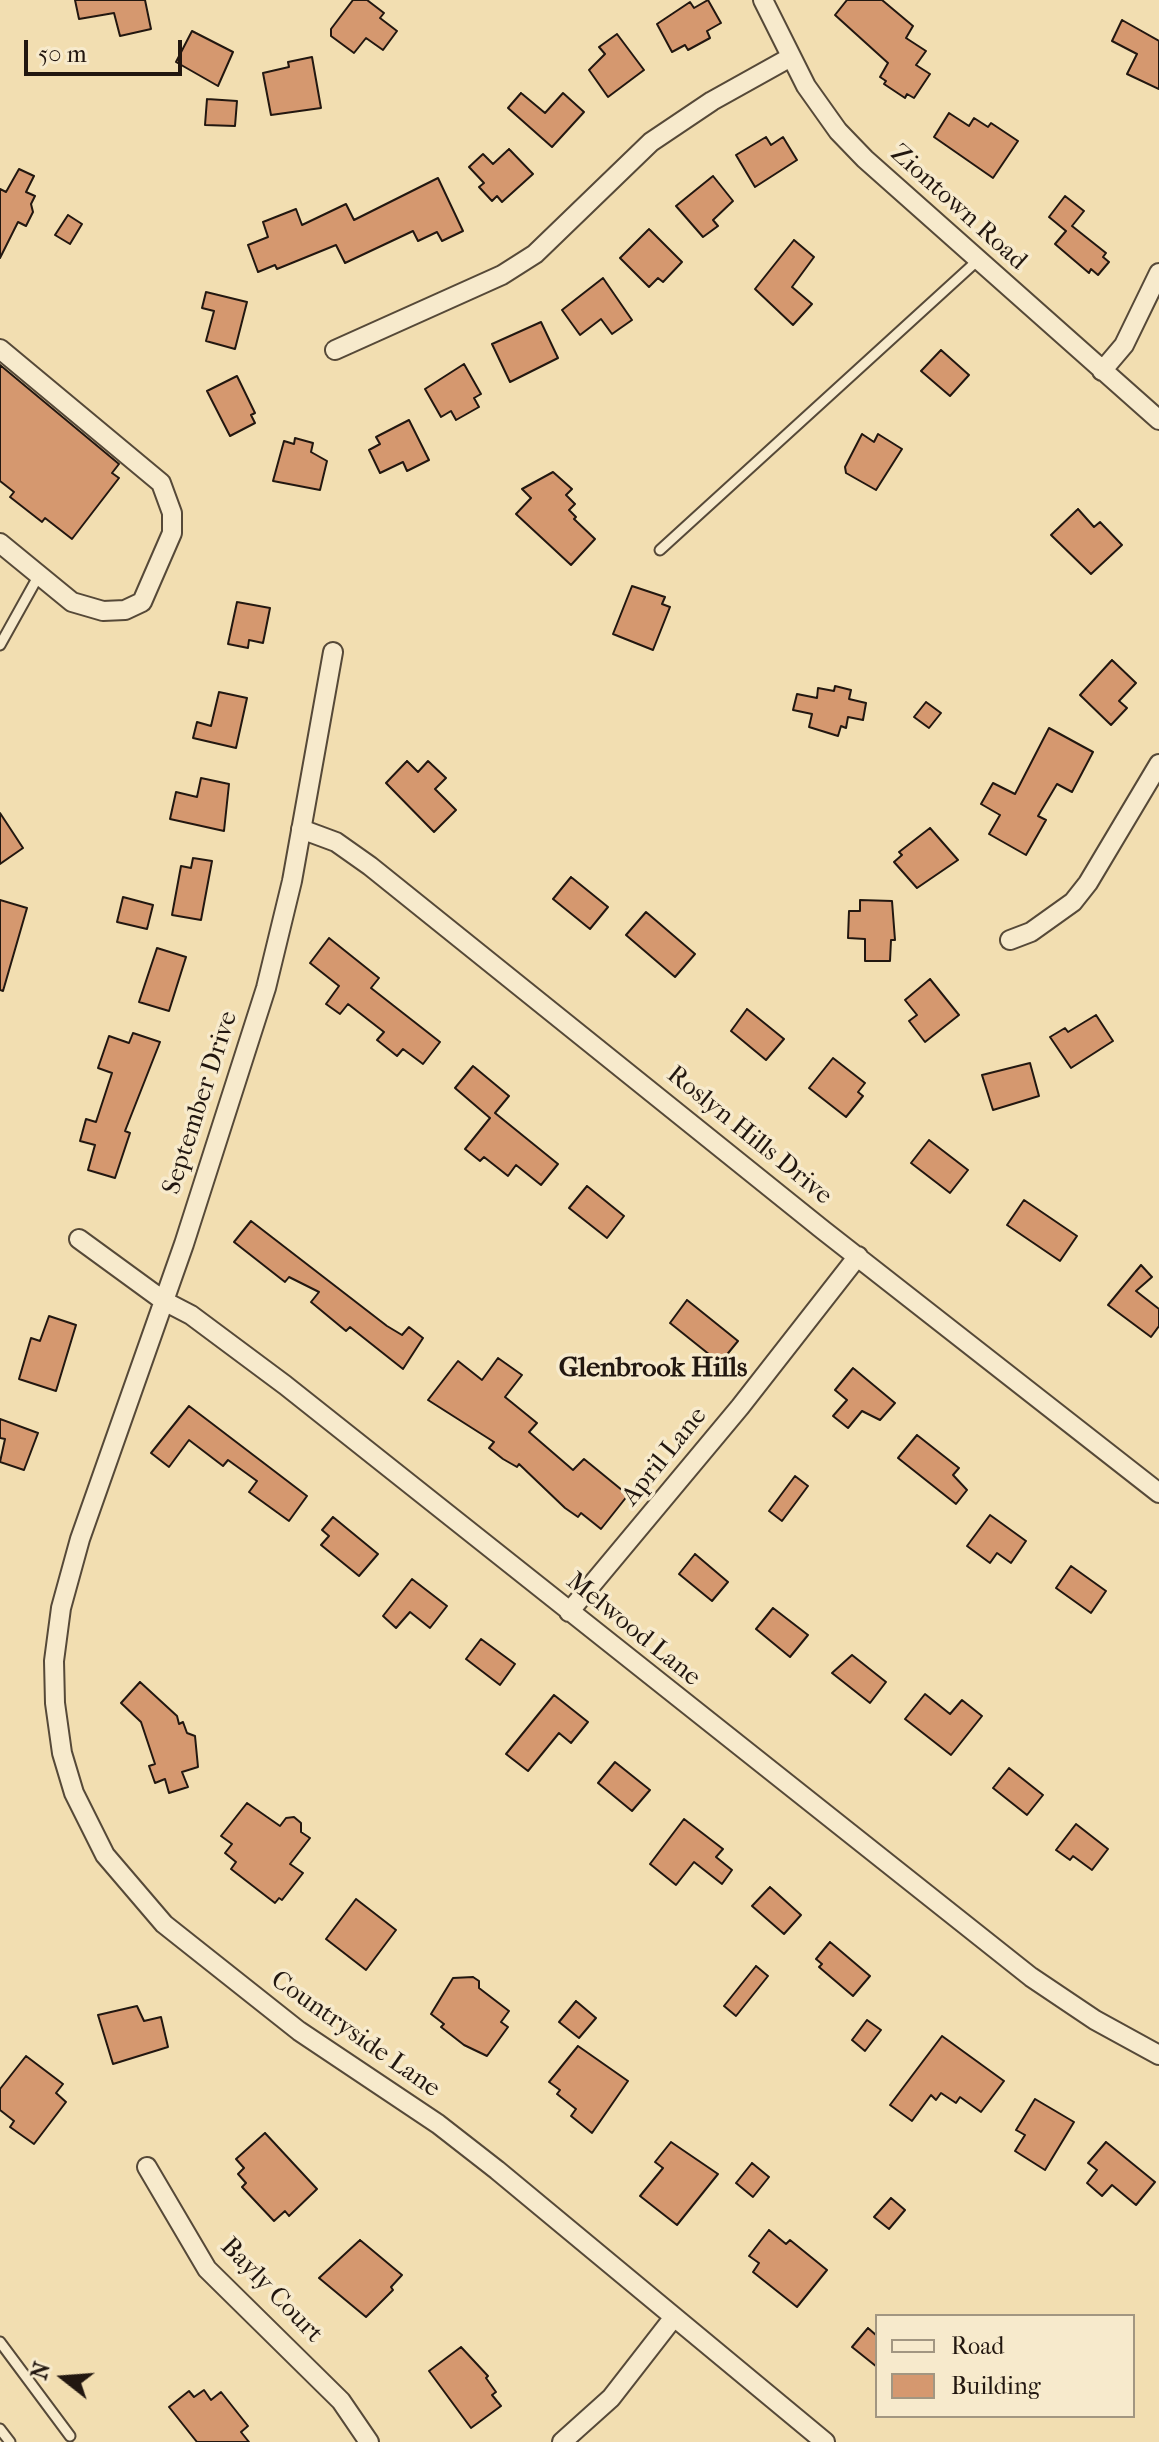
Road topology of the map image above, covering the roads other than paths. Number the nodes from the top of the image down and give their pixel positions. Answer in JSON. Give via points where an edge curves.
{"nodes":[{"id":1,"x":763,"y":0,"type":"edge"},
{"id":2,"x":791,"y":57,"type":"junction"},
{"id":3,"x":977,"y":261,"type":"junction"},
{"id":4,"x":1159,"y":273,"type":"edge"},
{"id":5,"x":0,"y":349,"type":"edge"},
{"id":6,"x":335,"y":350,"type":"dead end"},
{"id":7,"x":1102,"y":371,"type":"junction"},
{"id":8,"x":1159,"y":420,"type":"edge"},
{"id":9,"x":0,"y":543,"type":"edge"},
{"id":10,"x":660,"y":550,"type":"dead end"},
{"id":11,"x":39,"y":575,"type":"junction"},
{"id":12,"x":0,"y":645,"type":"edge"},
{"id":13,"x":333,"y":652,"type":"dead end"},
{"id":14,"x":1159,"y":764,"type":"edge"},
{"id":15,"x":301,"y":829,"type":"junction"},
{"id":16,"x":1010,"y":940,"type":"dead end"},
{"id":17,"x":79,"y":1239,"type":"dead end"},
{"id":18,"x":858,"y":1256,"type":"junction"},
{"id":19,"x":164,"y":1301,"type":"junction"},
{"id":20,"x":1159,"y":1493,"type":"edge"},
{"id":21,"x":74,"y":1559,"type":"joint"},
{"id":22,"x":569,"y":1612,"type":"junction"},
{"id":23,"x":1159,"y":2055,"type":"edge"},
{"id":24,"x":147,"y":2167,"type":"dead end"},
{"id":25,"x":674,"y":2317,"type":"junction"},
{"id":26,"x":0,"y":2342,"type":"edge"},
{"id":27,"x":0,"y":2429,"type":"edge"},
{"id":28,"x":70,"y":2440,"type":"edge"},
{"id":29,"x":10,"y":2442,"type":"edge"},
{"id":30,"x":369,"y":2442,"type":"edge"},
{"id":31,"x":562,"y":2442,"type":"edge"},
{"id":32,"x":825,"y":2442,"type":"edge"}],
"edges":[{"from":1,"to":2,"type":"street","name":"Ziontown Road"},
{"from":2,"to":3,"type":"street","name":"Ziontown Road","via":[[838,131]]},
{"from":2,"to":6,"type":"street","via":[[651,142],[535,254],[502,275]]},
{"from":3,"to":7,"type":"street","name":"Ziontown Road"},
{"from":3,"to":10,"type":"lane"},
{"from":4,"to":7,"type":"street","via":[[1124,345]]},
{"from":5,"to":11,"type":"street","via":[[161,483],[169,497],[172,533],[142,602],[103,611],[72,602]]},
{"from":7,"to":8,"type":"street","name":"Ziontown Road"},
{"from":9,"to":11,"type":"street"},
{"from":11,"to":12,"type":"lane"},
{"from":13,"to":15,"type":"street","name":"September Drive"},
{"from":14,"to":16,"type":"street","via":[[1073,902]]},
{"from":15,"to":18,"type":"street","name":"Roslyn Hills Drive","via":[[336,842],[370,866]]},
{"from":15,"to":19,"type":"street","name":"September Drive","via":[[266,988]]},
{"from":17,"to":19,"type":"street","name":"Melwood Lane"},
{"from":18,"to":20,"type":"street","name":"Roslyn Hills Drive"},
{"from":18,"to":22,"type":"street","name":"April Lane"},
{"from":19,"to":21,"type":"street","name":"September Drive"},
{"from":19,"to":22,"type":"street","name":"Melwood Lane","via":[[285,1385]]},
{"from":21,"to":25,"type":"street","name":"Countryside Lane","via":[[56,1637],[55,1703],[74,1793],[117,1871],[164,1924],[238,1985],[438,2124]]},
{"from":22,"to":23,"type":"street","name":"Melwood Lane","via":[[1031,1977]]},
{"from":24,"to":30,"type":"street","name":"Bayly Court","via":[[207,2269],[341,2401]]},
{"from":25,"to":31,"type":"street","via":[[611,2398]]},
{"from":25,"to":32,"type":"street","name":"Countryside Lane"},
{"from":26,"to":28,"type":"lane"},
{"from":27,"to":29,"type":"lane"}]}
